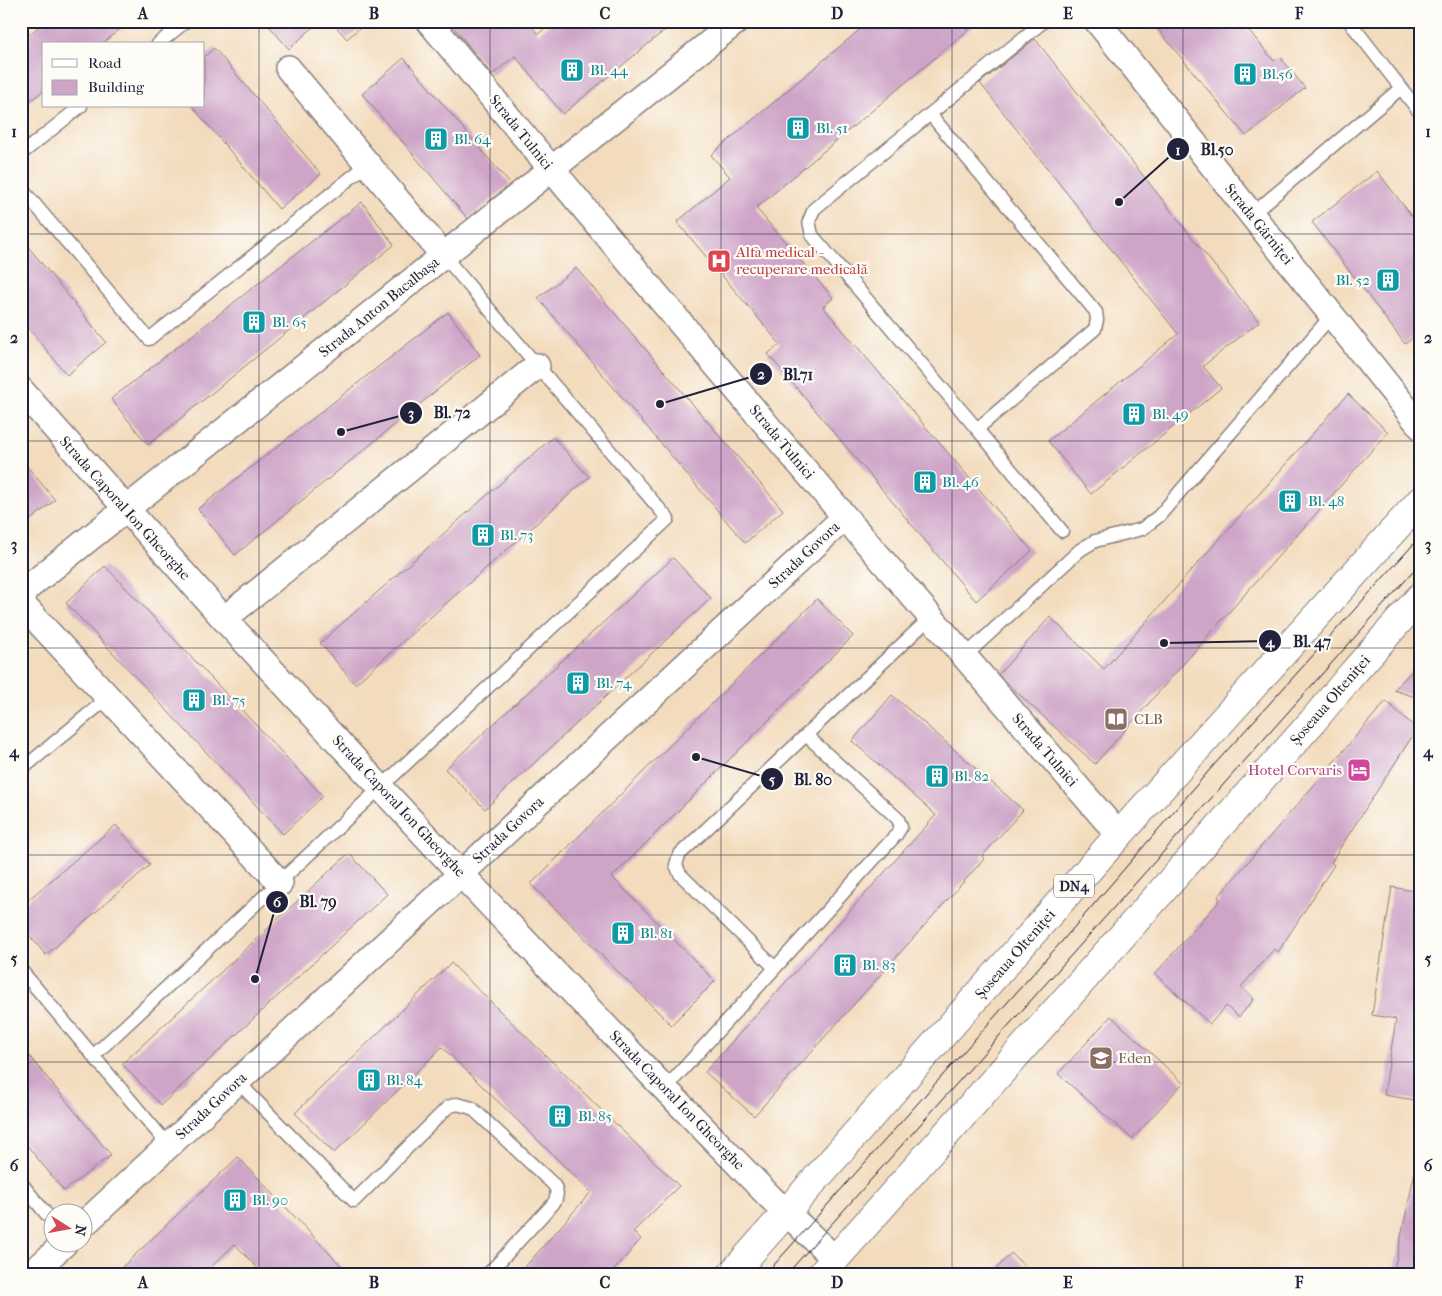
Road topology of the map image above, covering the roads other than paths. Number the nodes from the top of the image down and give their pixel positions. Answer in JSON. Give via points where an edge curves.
{"nodes":[{"id":1,"x":186,"y":21,"type":"edge"},
{"id":2,"x":430,"y":21,"type":"edge"},
{"id":3,"x":737,"y":21,"type":"edge"},
{"id":4,"x":1044,"y":21,"type":"edge"},
{"id":5,"x":1097,"y":21,"type":"edge"},
{"id":6,"x":1349,"y":21,"type":"edge"},
{"id":7,"x":160,"y":42,"type":"edge"},
{"id":8,"x":288,"y":68,"type":"dead end"},
{"id":9,"x":1401,"y":88,"type":"junction"},
{"id":10,"x":78,"y":108,"type":"edge"},
{"id":11,"x":930,"y":114,"type":"junction"},
{"id":12,"x":1421,"y":114,"type":"edge"},
{"id":13,"x":21,"y":154,"type":"edge"},
{"id":14,"x":368,"y":164,"type":"junction"},
{"id":15,"x":551,"y":169,"type":"junction"},
{"id":16,"x":21,"y":188,"type":"edge"},
{"id":17,"x":1251,"y":215,"type":"junction"},
{"id":18,"x":443,"y":255,"type":"junction"},
{"id":19,"x":1332,"y":315,"type":"junction"},
{"id":20,"x":537,"y":366,"type":"junction"},
{"id":21,"x":21,"y":390,"type":"edge"},
{"id":22,"x":1421,"y":427,"type":"edge"},
{"id":23,"x":977,"y":429,"type":"junction"},
{"id":24,"x":1421,"y":500,"type":"edge"},
{"id":25,"x":125,"y":509,"type":"junction"},
{"id":26,"x":845,"y":517,"type":"junction"},
{"id":27,"x":1062,"y":531,"type":"dead end"},
{"id":28,"x":21,"y":593,"type":"edge"},
{"id":29,"x":1421,"y":596,"type":"edge"},
{"id":30,"x":21,"y":603,"type":"edge"},
{"id":31,"x":931,"y":617,"type":"junction"},
{"id":32,"x":224,"y":619,"type":"junction"},
{"id":33,"x":964,"y":657,"type":"junction"},
{"id":34,"x":109,"y":698,"type":"junction"},
{"id":35,"x":806,"y":735,"type":"junction"},
{"id":36,"x":21,"y":770,"type":"edge"},
{"id":37,"x":381,"y":787,"type":"junction"},
{"id":38,"x":1119,"y":836,"type":"junction"},
{"id":39,"x":461,"y":874,"type":"junction"},
{"id":40,"x":280,"y":883,"type":"junction"},
{"id":41,"x":775,"y":968,"type":"junction"},
{"id":42,"x":21,"y":970,"type":"edge"},
{"id":43,"x":93,"y":1056,"type":"junction"},
{"id":44,"x":238,"y":1082,"type":"junction"},
{"id":45,"x":665,"y":1089,"type":"junction"},
{"id":46,"x":169,"y":1146,"type":"junction"},
{"id":47,"x":21,"y":1183,"type":"edge"},
{"id":48,"x":42,"y":1209,"type":"edge"},
{"id":49,"x":786,"y":1213,"type":"junction"},
{"id":50,"x":92,"y":1217,"type":"edge"},
{"id":51,"x":53,"y":1254,"type":"edge"},
{"id":52,"x":828,"y":1267,"type":"edge"},
{"id":53,"x":30,"y":1275,"type":"edge"},
{"id":54,"x":487,"y":1275,"type":"edge"},
{"id":55,"x":730,"y":1275,"type":"edge"}],
"edges":[{"from":1,"to":7,"type":"lane"},
{"from":2,"to":15,"type":"street","name":"Strada Tulnici"},
{"from":3,"to":15,"type":"street","name":"Strada Anton Bacalbașa"},
{"from":4,"to":11,"type":"lane"},
{"from":5,"to":17,"type":"street","name":"Strada Gârniței"},
{"from":6,"to":9,"type":"lane"},
{"from":8,"to":14,"type":"street"},
{"from":9,"to":12,"type":"lane"},
{"from":9,"to":17,"type":"lane"},
{"from":10,"to":13,"type":"lane"},
{"from":11,"to":23,"type":"lane","via":[[1096,312],[1095,329]]},
{"from":11,"to":23,"type":"lane","via":[[814,209],[809,222],[812,235]]},
{"from":14,"to":16,"type":"lane","via":[[149,339]]},
{"from":14,"to":18,"type":"street"},
{"from":15,"to":18,"type":"street","name":"Strada Anton Bacalbașa"},
{"from":15,"to":26,"type":"street","name":"Strada Tulnici"},
{"from":17,"to":19,"type":"street","name":"Strada Gârniței"},
{"from":18,"to":20,"type":"lane"},
{"from":18,"to":25,"type":"street","name":"Strada Anton Bacalbașa"},
{"from":19,"to":22,"type":"street","name":"Strada Gârniței"},
{"from":19,"to":33,"type":"lane","via":[[1160,516],[1142,529],[1096,541],[1080,550]]},
{"from":20,"to":32,"type":"street"},
{"from":20,"to":37,"type":"lane","via":[[668,519]]},
{"from":21,"to":25,"type":"street","name":"Strada Caporal Ion Gheorghe"},
{"from":23,"to":27,"type":"lane"},
{"from":24,"to":38,"type":"main road","name":"Șoseaua Olteniței","number":"DN4"},
{"from":25,"to":28,"type":"street","name":"Strada Anton Bacalbașa"},
{"from":25,"to":32,"type":"street","name":"Strada Caporal Ion Gheorghe"},
{"from":26,"to":31,"type":"street","name":"Strada Tulnici"},
{"from":26,"to":39,"type":"street","name":"Strada Govora"},
{"from":29,"to":52,"type":"main road","name":"Șoseaua Olteniței"},
{"from":30,"to":34,"type":"street"},
{"from":31,"to":33,"type":"street","name":"Strada Tulnici"},
{"from":31,"to":35,"type":"lane"},
{"from":32,"to":37,"type":"street","name":"Strada Caporal Ion Gheorghe"},
{"from":33,"to":38,"type":"street","name":"Strada Tulnici"},
{"from":34,"to":36,"type":"lane"},
{"from":34,"to":40,"type":"street"},
{"from":35,"to":41,"type":"lane","via":[[898,819],[901,827]]},
{"from":35,"to":41,"type":"lane","via":[[679,855],[676,865],[680,874]]},
{"from":37,"to":39,"type":"street","name":"Strada Caporal Ion Gheorghe"},
{"from":37,"to":40,"type":"lane"},
{"from":38,"to":49,"type":"main road","name":"Șoseaua Olteniței","number":"DN4"},
{"from":39,"to":44,"type":"street","name":"Strada Govora"},
{"from":39,"to":45,"type":"street","name":"Strada Caporal Ion Gheorghe"},
{"from":40,"to":43,"type":"lane"},
{"from":41,"to":45,"type":"lane"},
{"from":42,"to":43,"type":"lane"},
{"from":43,"to":46,"type":"lane"},
{"from":44,"to":46,"type":"street","name":"Strada Govora"},
{"from":44,"to":54,"type":"lane","via":[[354,1201],[448,1107],[457,1104],[472,1108],[553,1184],[557,1194],[553,1204]]},
{"from":45,"to":49,"type":"street","name":"Strada Caporal Ion Gheorghe"},
{"from":46,"to":50,"type":"street","name":"Strada Govora"},
{"from":47,"to":48,"type":"lane"},
{"from":49,"to":52,"type":"street","name":"Strada Caporal Ion Gheorghe"},
{"from":49,"to":55,"type":"main road","name":"Șoseaua Olteniței","number":"DN4"},
{"from":51,"to":53,"type":"street"}]}
